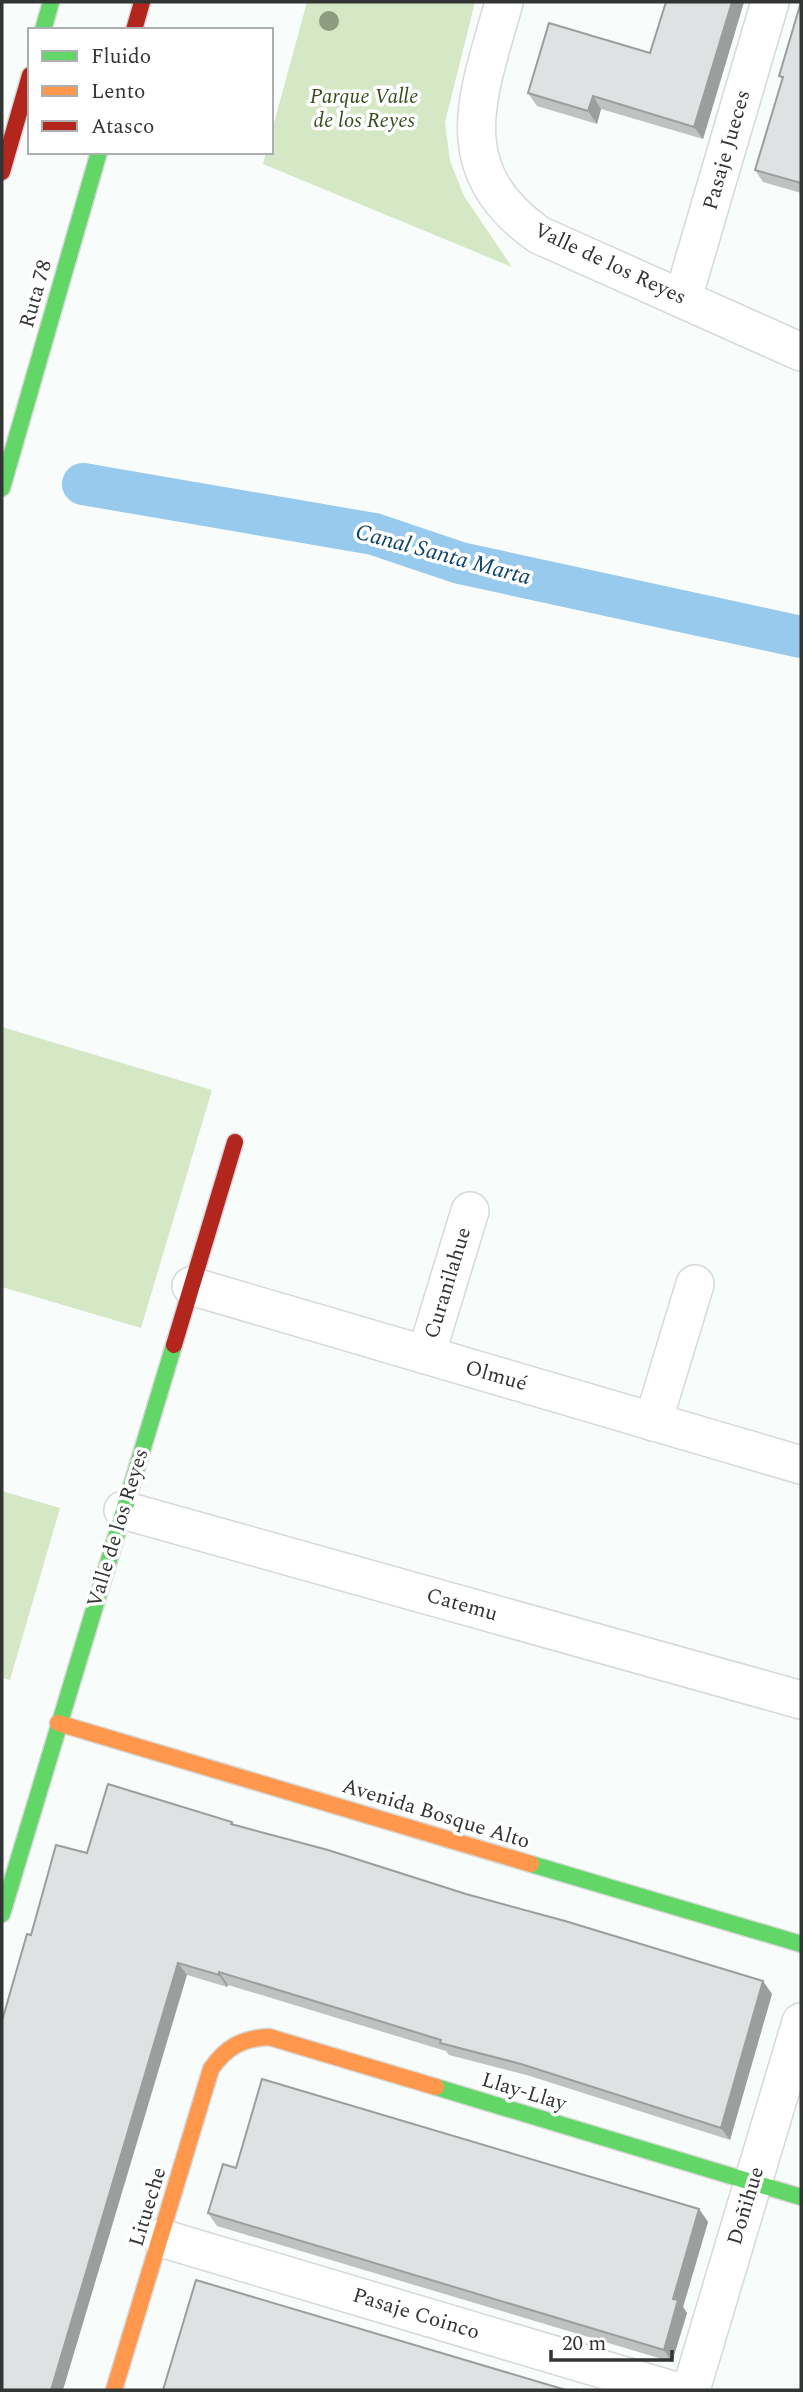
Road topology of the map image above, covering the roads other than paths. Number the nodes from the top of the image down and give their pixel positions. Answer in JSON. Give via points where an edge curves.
{"nodes":[{"id":1,"x":51,"y":2,"type":"edge"},
{"id":2,"x":142,"y":2,"type":"edge"},
{"id":3,"x":504,"y":2,"type":"edge"},
{"id":4,"x":771,"y":2,"type":"edge"},
{"id":5,"x":44,"y":28,"type":"edge"},
{"id":6,"x":135,"y":28,"type":"edge"},
{"id":7,"x":28,"y":82,"type":"edge"},
{"id":8,"x":98,"y":154,"type":"edge"},
{"id":9,"x":2,"y":172,"type":"edge"},
{"id":10,"x":683,"y":298,"type":"junction"},
{"id":11,"x":801,"y":352,"type":"edge"},
{"id":12,"x":2,"y":488,"type":"edge"},
{"id":13,"x":235,"y":1142,"type":"dead end"},
{"id":14,"x":470,"y":1211,"type":"dead end"},
{"id":15,"x":695,"y":1284,"type":"dead end"},
{"id":16,"x":191,"y":1286,"type":"junction"},
{"id":17,"x":425,"y":1355,"type":"junction"},
{"id":18,"x":653,"y":1422,"type":"junction"},
{"id":19,"x":801,"y":1465,"type":"edge"},
{"id":20,"x":123,"y":1510,"type":"junction"},
{"id":21,"x":801,"y":1700,"type":"edge"},
{"id":22,"x":58,"y":1723,"type":"junction"},
{"id":23,"x":2,"y":1914,"type":"edge"},
{"id":24,"x":801,"y":1944,"type":"edge"},
{"id":25,"x":801,"y":2022,"type":"edge"},
{"id":26,"x":234,"y":2044,"type":"joint"},
{"id":27,"x":753,"y":2183,"type":"junction"},
{"id":28,"x":801,"y":2197,"type":"edge"},
{"id":29,"x":161,"y":2238,"type":"junction"},
{"id":30,"x":114,"y":2390,"type":"edge"},
{"id":31,"x":672,"y":2390,"type":"edge"},
{"id":32,"x":691,"y":2390,"type":"edge"}],
"edges":[{"from":1,"to":5,"type":"main road"},
{"from":2,"to":6,"type":"main road"},
{"from":3,"to":10,"type":"street","name":"Valle de los Reyes","via":[[475,124],[486,176],[499,199],[538,234]]},
{"from":4,"to":10,"type":"street","name":"Pasaje Jueces"},
{"from":7,"to":9,"type":"main road"},
{"from":8,"to":12,"type":"main road","name":"Ruta 78"},
{"from":10,"to":11,"type":"street","name":"Valle de los Reyes"},
{"from":13,"to":16,"type":"main road","name":"Valle de los Reyes"},
{"from":14,"to":17,"type":"street","name":"Curanilahue"},
{"from":15,"to":18,"type":"street"},
{"from":16,"to":17,"type":"street","name":"Olmué"},
{"from":16,"to":20,"type":"main road","name":"Valle de los Reyes"},
{"from":17,"to":18,"type":"street","name":"Olmué"},
{"from":18,"to":19,"type":"street","name":"Olmué"},
{"from":20,"to":21,"type":"street","name":"Catemu"},
{"from":20,"to":22,"type":"main road","name":"Valle de los Reyes"},
{"from":22,"to":23,"type":"main road","name":"Valle de los Reyes"},
{"from":22,"to":24,"type":"main road","name":"Avenida Bosque Alto"},
{"from":25,"to":27,"type":"street","name":"Doñihue"},
{"from":26,"to":27,"type":"main road","name":"Llay-Llay","via":[[269,2037]]},
{"from":26,"to":29,"type":"main road","name":"Litueche","via":[[211,2069]]},
{"from":27,"to":28,"type":"main road","name":"Llay-Llay"},
{"from":27,"to":32,"type":"street","name":"Doñihue"},
{"from":29,"to":30,"type":"main road","name":"Litueche"},
{"from":29,"to":31,"type":"street","name":"Pasaje Coinco"}]}
